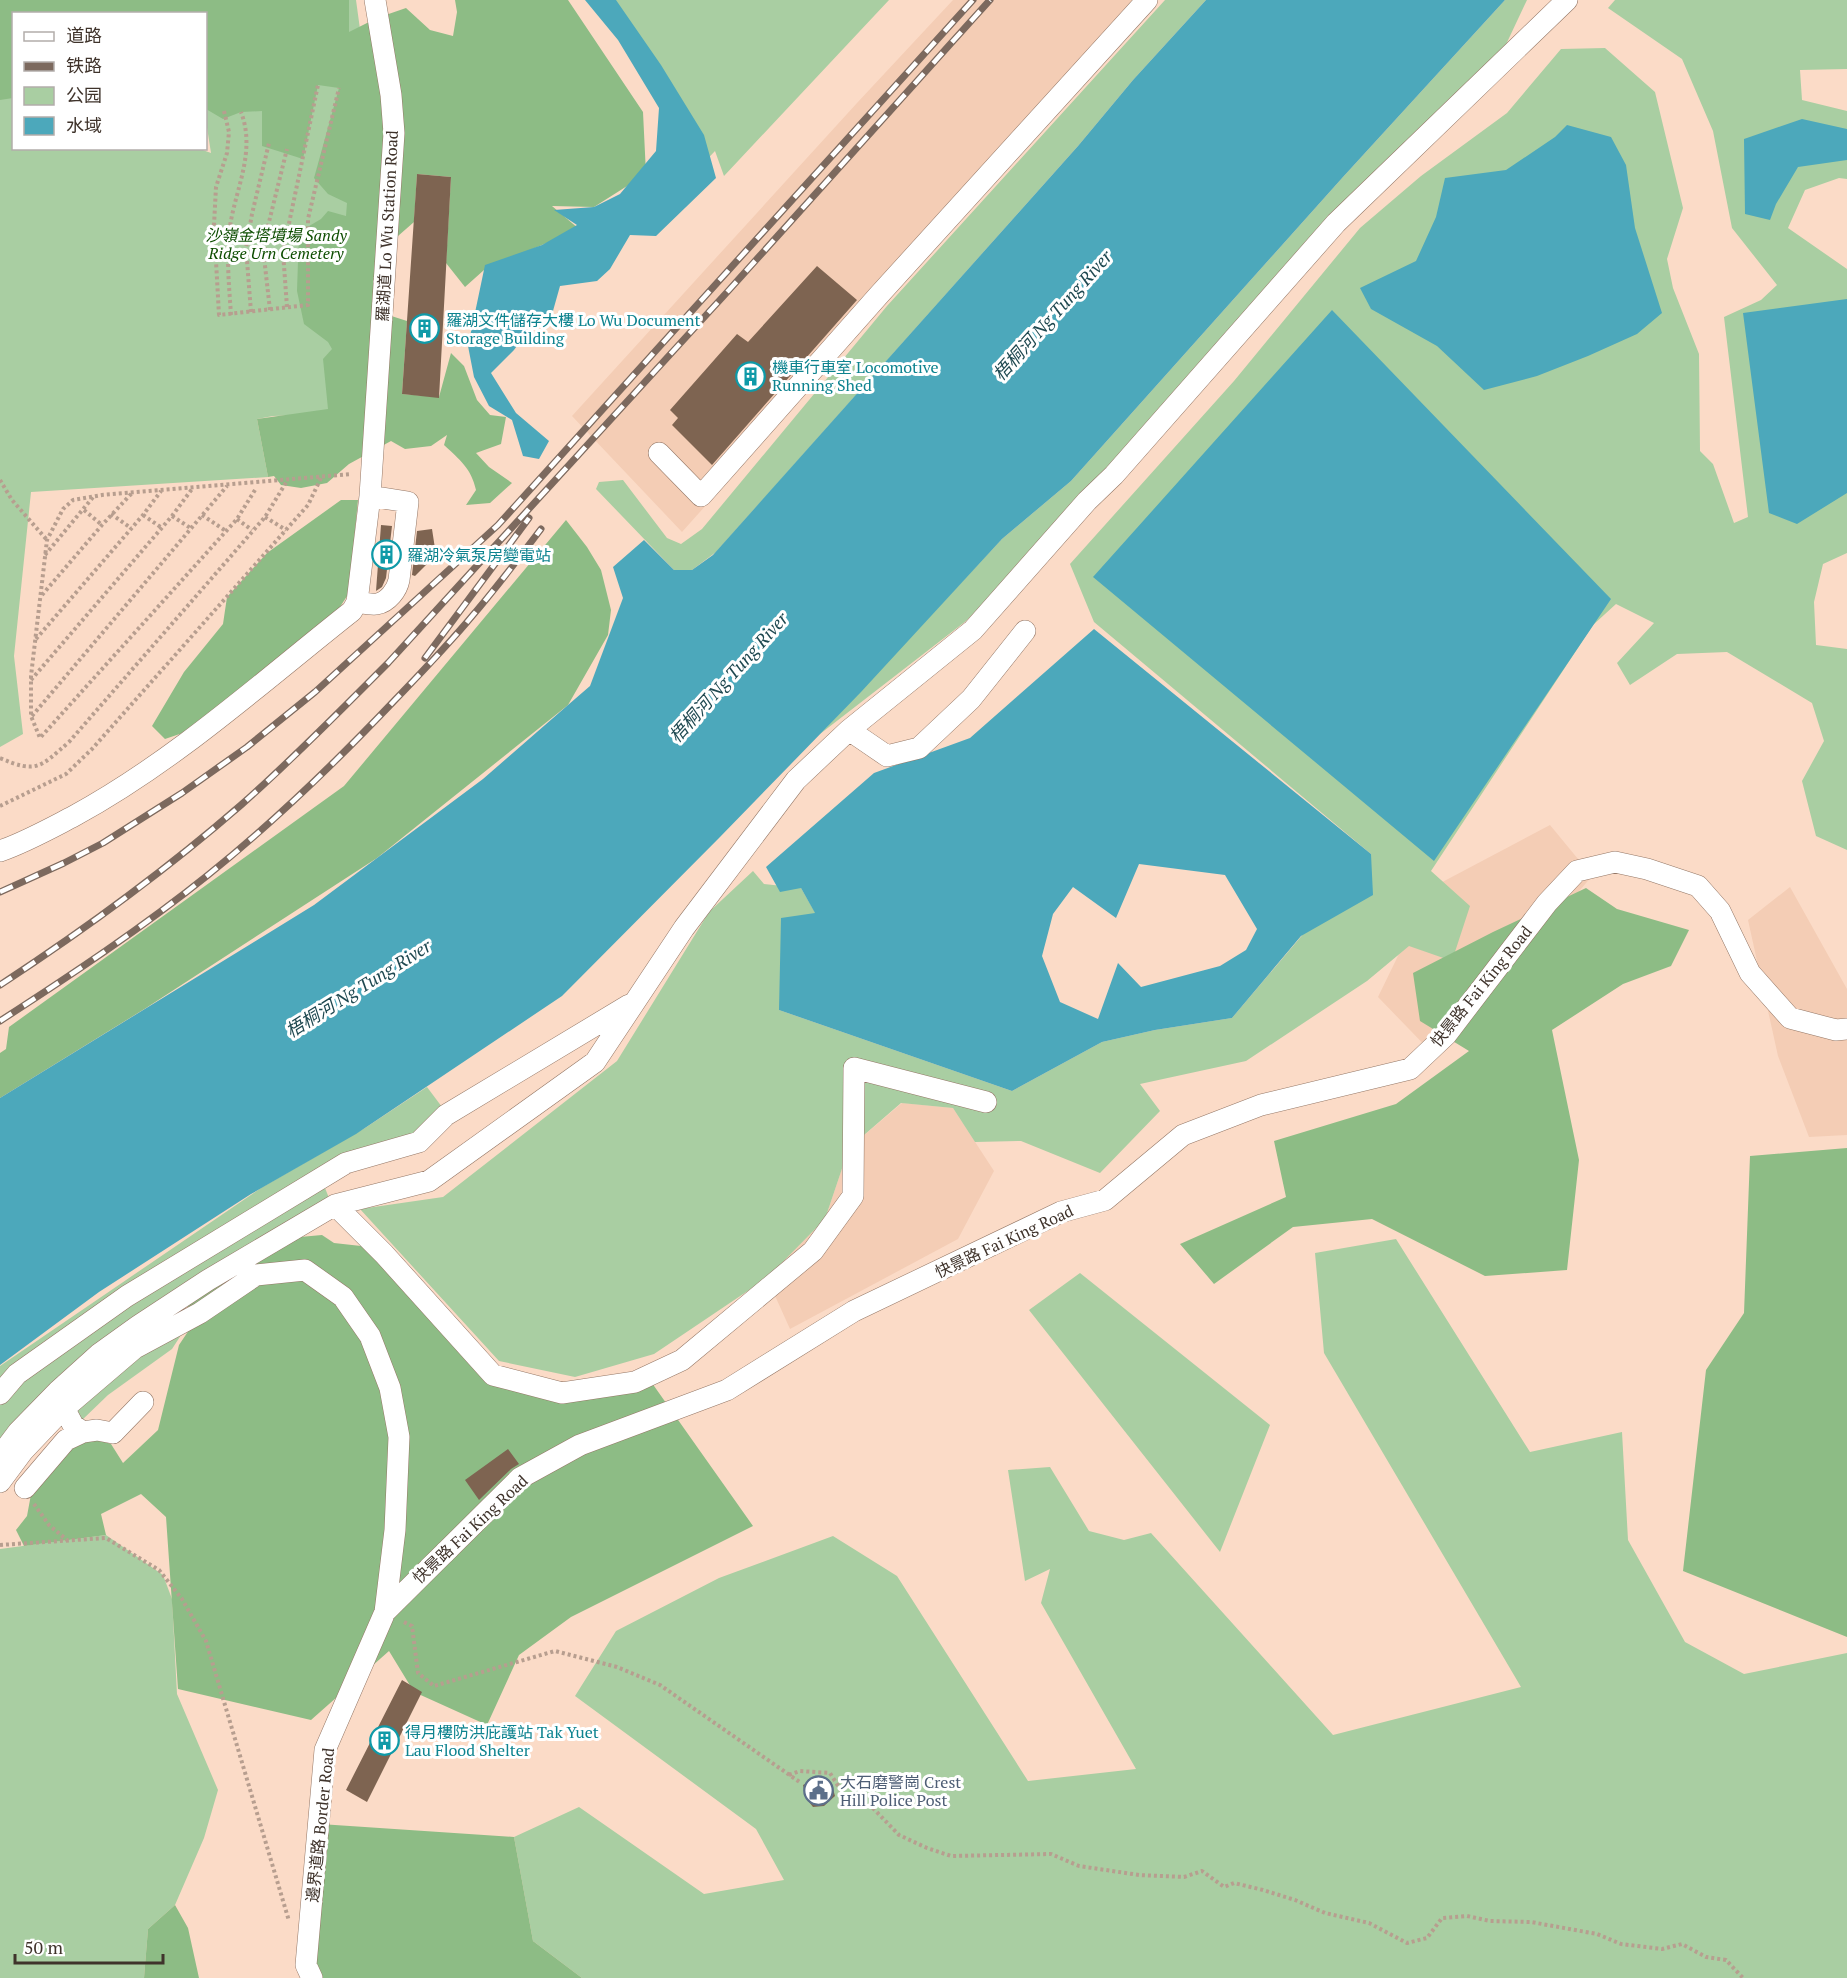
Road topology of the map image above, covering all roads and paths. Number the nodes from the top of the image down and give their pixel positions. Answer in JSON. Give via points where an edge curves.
{"nodes":[{"id":1,"x":375,"y":0,"type":"edge"},
{"id":2,"x":1148,"y":0,"type":"edge"},
{"id":3,"x":1556,"y":0,"type":"edge"},
{"id":4,"x":1567,"y":0,"type":"edge"},
{"id":5,"x":1538,"y":28,"type":"junction"},
{"id":6,"x":318,"y":85,"type":"dead end"},
{"id":7,"x":339,"y":87,"type":"dead end"},
{"id":8,"x":224,"y":111,"type":"dead end"},
{"id":9,"x":241,"y":112,"type":"dead end"},
{"id":10,"x":269,"y":143,"type":"dead end"},
{"id":11,"x":287,"y":149,"type":"dead end"},
{"id":12,"x":287,"y":307,"type":"junction"},
{"id":13,"x":270,"y":310,"type":"junction"},
{"id":14,"x":251,"y":312,"type":"junction"},
{"id":15,"x":231,"y":315,"type":"junction"},
{"id":16,"x":658,"y":453,"type":"dead end"},
{"id":17,"x":351,"y":474,"type":"dead end"},
{"id":18,"x":322,"y":477,"type":"junction"},
{"id":19,"x":0,"y":480,"type":"edge"},
{"id":20,"x":287,"y":480,"type":"junction"},
{"id":21,"x":228,"y":485,"type":"junction"},
{"id":22,"x":193,"y":488,"type":"junction"},
{"id":23,"x":255,"y":490,"type":"dead end"},
{"id":24,"x":161,"y":491,"type":"junction"},
{"id":25,"x":133,"y":493,"type":"junction"},
{"id":26,"x":94,"y":495,"type":"junction"},
{"id":27,"x":370,"y":496,"type":"junction"},
{"id":28,"x":84,"y":510,"type":"junction"},
{"id":29,"x":111,"y":514,"type":"junction"},
{"id":30,"x":143,"y":515,"type":"junction"},
{"id":31,"x":202,"y":515,"type":"junction"},
{"id":32,"x":172,"y":516,"type":"junction"},
{"id":33,"x":265,"y":517,"type":"junction"},
{"id":34,"x":237,"y":519,"type":"junction"},
{"id":35,"x":102,"y":525,"type":"junction"},
{"id":36,"x":131,"y":528,"type":"junction"},
{"id":37,"x":162,"y":528,"type":"junction"},
{"id":38,"x":192,"y":529,"type":"junction"},
{"id":39,"x":252,"y":530,"type":"junction"},
{"id":40,"x":286,"y":530,"type":"junction"},
{"id":41,"x":226,"y":531,"type":"junction"},
{"id":42,"x":47,"y":540,"type":"junction"},
{"id":43,"x":45,"y":555,"type":"junction"},
{"id":44,"x":40,"y":598,"type":"junction"},
{"id":45,"x":357,"y":602,"type":"junction"},
{"id":46,"x":1025,"y":631,"type":"dead end"},
{"id":47,"x":35,"y":640,"type":"junction"},
{"id":48,"x":31,"y":680,"type":"junction"},
{"id":49,"x":31,"y":716,"type":"junction"},
{"id":50,"x":849,"y":730,"type":"junction"},
{"id":51,"x":0,"y":758,"type":"edge"},
{"id":52,"x":0,"y":806,"type":"edge"},
{"id":53,"x":0,"y":851,"type":"edge"},
{"id":54,"x":635,"y":1001,"type":"junction"},
{"id":55,"x":1847,"y":1029,"type":"edge"},
{"id":56,"x":986,"y":1102,"type":"dead end"},
{"id":57,"x":335,"y":1205,"type":"junction"},
{"id":58,"x":0,"y":1394,"type":"edge"},
{"id":59,"x":143,"y":1402,"type":"dead end"},
{"id":60,"x":64,"y":1408,"type":"junction"},
{"id":61,"x":82,"y":1432,"type":"junction"},
{"id":62,"x":0,"y":1456,"type":"edge"},
{"id":63,"x":0,"y":1482,"type":"edge"},
{"id":64,"x":25,"y":1488,"type":"joint"},
{"id":65,"x":67,"y":1540,"type":"junction"},
{"id":66,"x":0,"y":1545,"type":"edge"},
{"id":67,"x":385,"y":1612,"type":"junction"},
{"id":68,"x":789,"y":1775,"type":"junction"},
{"id":69,"x":801,"y":1783,"type":"dead end"},
{"id":70,"x":293,"y":1931,"type":"dead end"},
{"id":71,"x":312,"y":1978,"type":"edge"},
{"id":72,"x":1743,"y":1978,"type":"edge"}],
"edges":[{"from":1,"to":27,"type":"street","name":"羅湖道 Lo Wu Station Road","via":[[394,133]]},
{"from":2,"to":16,"type":"street","via":[[701,496]]},
{"from":3,"to":5,"type":"street"},
{"from":4,"to":5,"type":"street"},
{"from":5,"to":50,"type":"street","via":[[1336,223],[973,630]]},
{"from":6,"to":12,"type":"path","via":[[283,252]]},
{"from":7,"to":12,"type":"path","via":[[308,219],[308,305]]},
{"from":8,"to":15,"type":"path","via":[[229,132],[216,188],[214,225],[219,315]]},
{"from":9,"to":15,"type":"path","via":[[247,126],[247,151],[230,225]]},
{"from":10,"to":14,"type":"path","via":[[246,248]]},
{"from":11,"to":13,"type":"path","via":[[264,257]]},
{"from":12,"to":13,"type":"path"},
{"from":13,"to":14,"type":"path"},
{"from":14,"to":15,"type":"path"},
{"from":17,"to":18,"type":"path"},
{"from":18,"to":20,"type":"path"},
{"from":18,"to":40,"type":"path","via":[[308,505]]},
{"from":19,"to":42,"type":"path"},
{"from":20,"to":21,"type":"path"},
{"from":20,"to":33,"type":"path"},
{"from":21,"to":22,"type":"path"},
{"from":21,"to":31,"type":"path"},
{"from":22,"to":24,"type":"path"},
{"from":22,"to":32,"type":"path"},
{"from":23,"to":34,"type":"path"},
{"from":24,"to":25,"type":"path"},
{"from":24,"to":30,"type":"path"},
{"from":25,"to":26,"type":"path"},
{"from":25,"to":29,"type":"path"},
{"from":26,"to":28,"type":"path"},
{"from":26,"to":42,"type":"path","via":[[74,500],[63,509]]},
{"from":27,"to":45,"type":"street","name":"羅湖道 Lo Wu Station Road"},
{"from":27,"to":45,"type":"street","via":[[408,502],[399,580],[395,590],[377,604]]},
{"from":28,"to":35,"type":"path"},
{"from":28,"to":43,"type":"path"},
{"from":29,"to":35,"type":"path"},
{"from":29,"to":36,"type":"path"},
{"from":30,"to":36,"type":"path"},
{"from":30,"to":37,"type":"path"},
{"from":31,"to":38,"type":"path"},
{"from":31,"to":41,"type":"path"},
{"from":32,"to":37,"type":"path"},
{"from":32,"to":38,"type":"path"},
{"from":33,"to":39,"type":"path"},
{"from":33,"to":40,"type":"path"},
{"from":34,"to":39,"type":"path"},
{"from":34,"to":41,"type":"path"},
{"from":35,"to":44,"type":"path"},
{"from":36,"to":47,"type":"path"},
{"from":37,"to":48,"type":"path"},
{"from":38,"to":49,"type":"path"},
{"from":39,"to":51,"type":"path","via":[[69,742],[32,768]]},
{"from":40,"to":52,"type":"path","via":[[92,750],[66,774]]},
{"from":41,"to":49,"type":"path","via":[[40,738]]},
{"from":42,"to":43,"type":"path"},
{"from":43,"to":44,"type":"path"},
{"from":44,"to":47,"type":"path"},
{"from":45,"to":53,"type":"street","via":[[352,611],[146,773],[26,842]]},
{"from":46,"to":50,"type":"street","via":[[971,699],[919,748],[887,756]]},
{"from":47,"to":48,"type":"path"},
{"from":48,"to":49,"type":"path"},
{"from":50,"to":54,"type":"street","via":[[796,780],[684,927]]},
{"from":54,"to":57,"type":"street","via":[[595,1062],[429,1181]]},
{"from":54,"to":58,"type":"street","via":[[446,1114],[419,1142],[346,1163],[127,1296],[17,1374]]},
{"from":55,"to":67,"type":"street","name":"快景路 Fai King Road","via":[[1836,1030],[1790,1018],[1750,973],[1720,911],[1698,886],[1615,862],[1577,871],[1547,903],[1446,1035],[1410,1069],[1261,1105],[1183,1135],[1105,1200],[1061,1212],[854,1311],[728,1390],[580,1445],[520,1478]]},
{"from":56,"to":57,"type":"street","via":[[854,1068],[853,1196],[813,1251],[681,1360],[635,1382],[562,1393],[493,1375]]},
{"from":57,"to":62,"type":"street","via":[[208,1280],[99,1354],[18,1432]]},
{"from":59,"to":61,"type":"street","via":[[113,1433]]},
{"from":60,"to":61,"type":"street"},
{"from":60,"to":63,"type":"street","name":"邊界道路 Border Road"},
{"from":60,"to":67,"type":"street","name":"邊界道路 Border Road","via":[[135,1348],[200,1313],[255,1275],[305,1270],[343,1297],[370,1336],[390,1388],[399,1437],[395,1530]]},
{"from":61,"to":64,"type":"street","via":[[66,1440]]},
{"from":64,"to":65,"type":"path","via":[[49,1525]]},
{"from":65,"to":66,"type":"path"},
{"from":65,"to":70,"type":"path","via":[[106,1538],[159,1570],[182,1599],[206,1641]]},
{"from":67,"to":68,"type":"path","via":[[412,1626],[418,1673],[434,1686],[555,1651],[576,1656],[660,1685]]},
{"from":67,"to":71,"type":"street","name":"邊界道路 Border Road","via":[[325,1750],[306,1965]]},
{"from":68,"to":69,"type":"path"},
{"from":68,"to":72,"type":"path","via":[[800,1771],[830,1773],[848,1800],[867,1802],[899,1835],[951,1856],[1051,1854],[1079,1866],[1139,1875],[1184,1877],[1202,1871],[1224,1887],[1234,1883],[1263,1890],[1325,1913],[1369,1923],[1407,1943],[1427,1938],[1442,1918],[1467,1916],[1550,1925],[1597,1934],[1621,1944],[1662,1949],[1682,1944],[1706,1957],[1726,1960]]}]}
